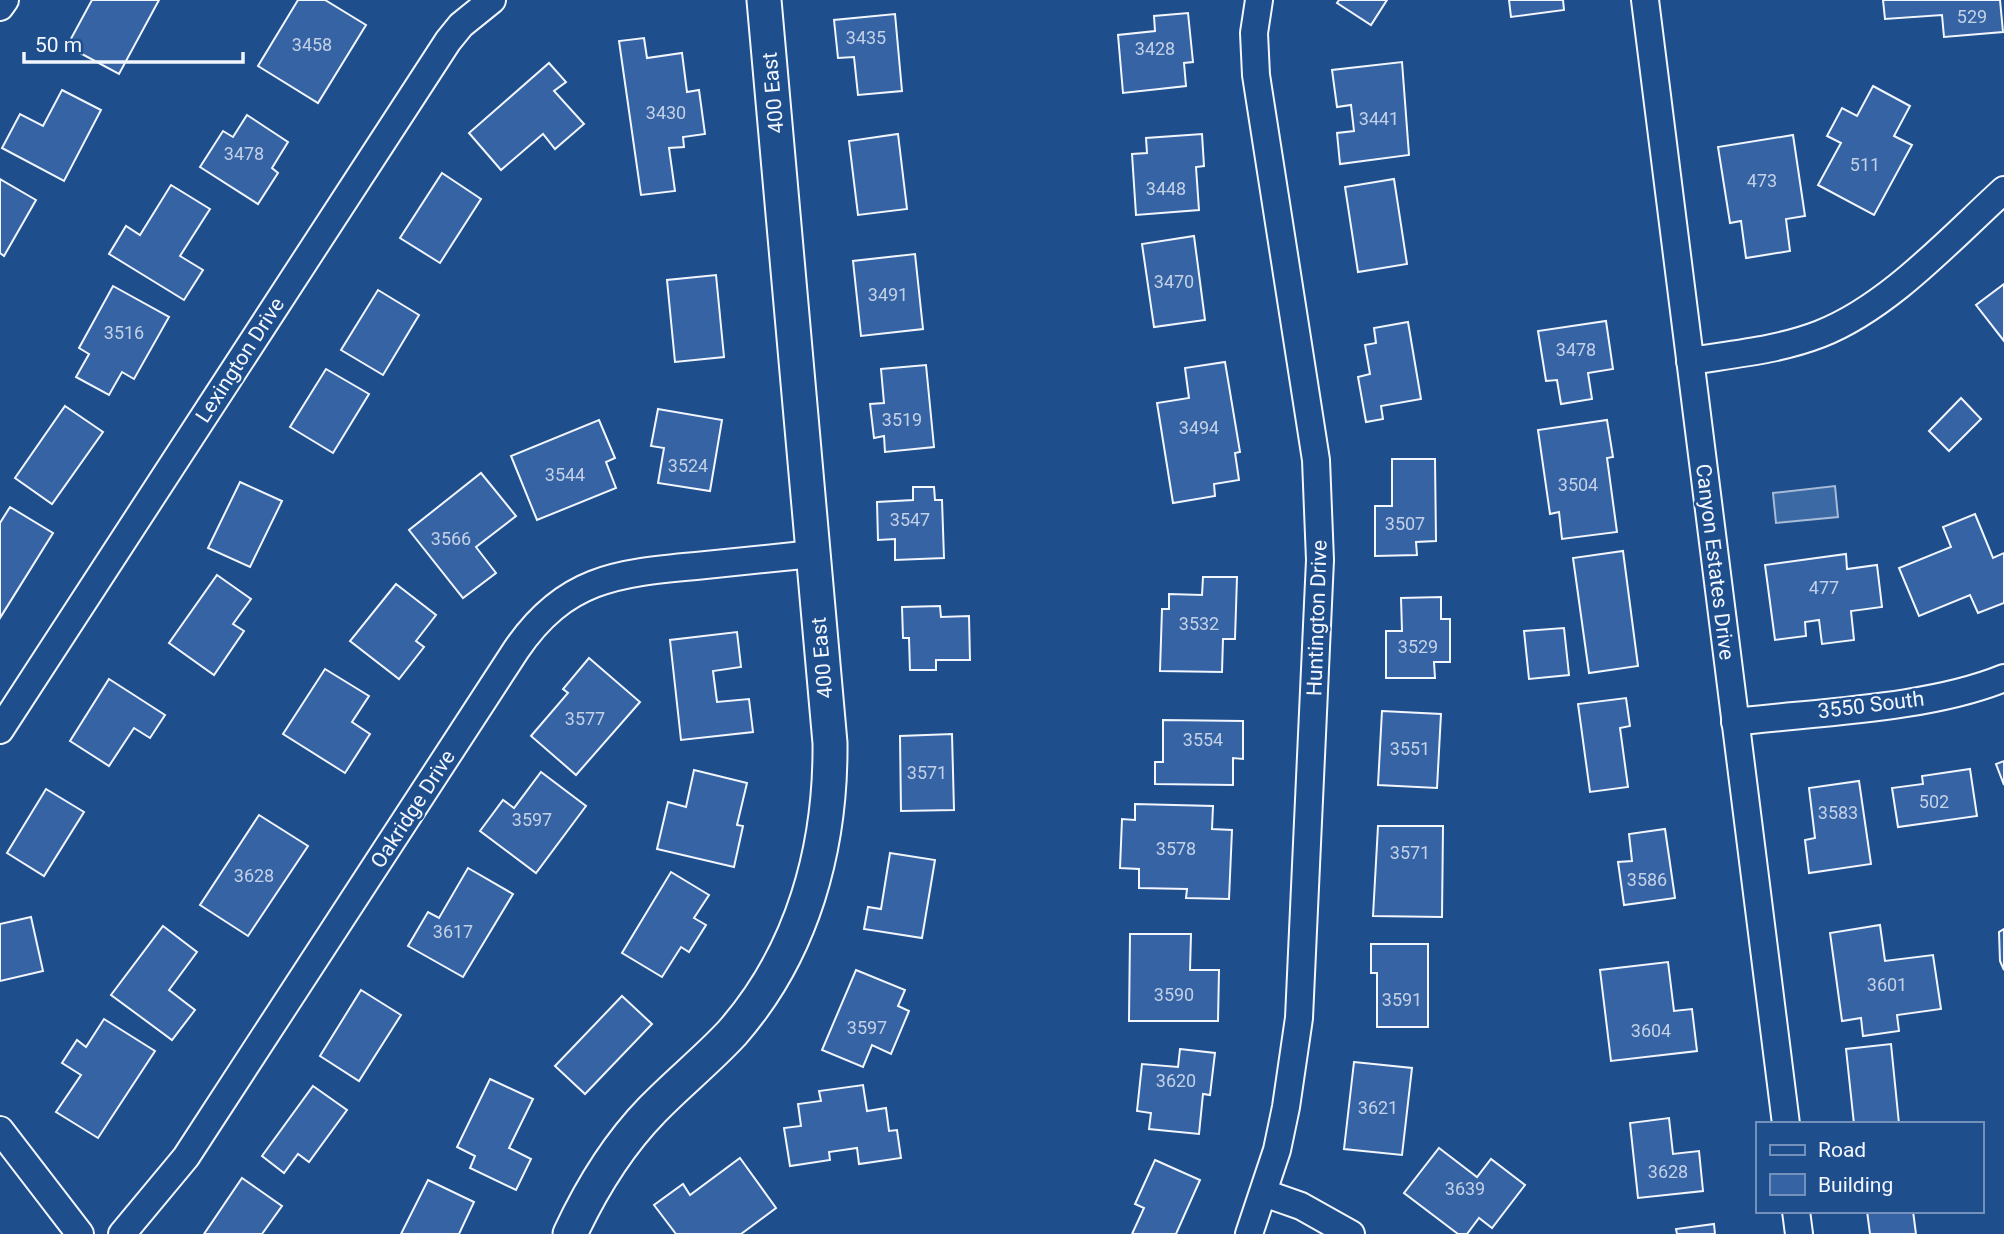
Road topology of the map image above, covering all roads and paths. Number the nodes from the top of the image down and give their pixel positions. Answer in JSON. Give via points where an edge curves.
{"nodes":[{"id":1,"x":5,"y":0,"type":"edge"},
{"id":2,"x":492,"y":0,"type":"edge"},
{"id":3,"x":764,"y":0,"type":"edge"},
{"id":4,"x":1258,"y":0,"type":"edge"},
{"id":5,"x":1645,"y":0,"type":"edge"},
{"id":6,"x":0,"y":8,"type":"edge"},
{"id":7,"x":2004,"y":190,"type":"edge"},
{"id":8,"x":1690,"y":361,"type":"junction"},
{"id":9,"x":813,"y":554,"type":"junction"},
{"id":10,"x":2004,"y":678,"type":"edge"},
{"id":11,"x":1735,"y":722,"type":"junction"},
{"id":12,"x":0,"y":730,"type":"edge"},
{"id":13,"x":1786,"y":1122,"type":"edge"},
{"id":14,"x":0,"y":1130,"type":"edge"},
{"id":15,"x":1264,"y":1193,"type":"junction"},
{"id":16,"x":1797,"y":1213,"type":"edge"},
{"id":17,"x":80,"y":1234,"type":"edge"},
{"id":18,"x":121,"y":1234,"type":"edge"},
{"id":19,"x":569,"y":1234,"type":"edge"},
{"id":20,"x":1249,"y":1234,"type":"edge"},
{"id":21,"x":1351,"y":1234,"type":"edge"},
{"id":22,"x":1799,"y":1234,"type":"edge"}],
"edges":[{"from":1,"to":6,"type":"street"},
{"from":2,"to":12,"type":"street","name":"Lexington Drive","via":[[447,41]]},
{"from":3,"to":9,"type":"street","name":"400 East"},
{"from":4,"to":15,"type":"street","name":"Huntington Drive","via":[[1256,75],[1316,460],[1320,526],[1298,1018],[1286,1107]]},
{"from":5,"to":8,"type":"street","name":"Canyon Estates Drive"},
{"from":7,"to":8,"type":"street","via":[[1882,299],[1852,318],[1789,344]]},
{"from":8,"to":11,"type":"street","name":"Canyon Estates Drive"},
{"from":9,"to":18,"type":"street","name":"Oakridge Drive","via":[[619,574],[575,591],[542,616],[186,1157]]},
{"from":9,"to":19,"type":"street","name":"400 East","via":[[830,789],[822,850],[800,921],[752,1007],[632,1134]]},
{"from":10,"to":11,"type":"street","name":"3550 South","via":[[1922,700]]},
{"from":11,"to":13,"type":"street","name":"Canyon Estates Drive"},
{"from":14,"to":17,"type":"street"},
{"from":15,"to":20,"type":"street","name":"Huntington Drive"},
{"from":15,"to":21,"type":"street"},
{"from":16,"to":22,"type":"street"}]}
